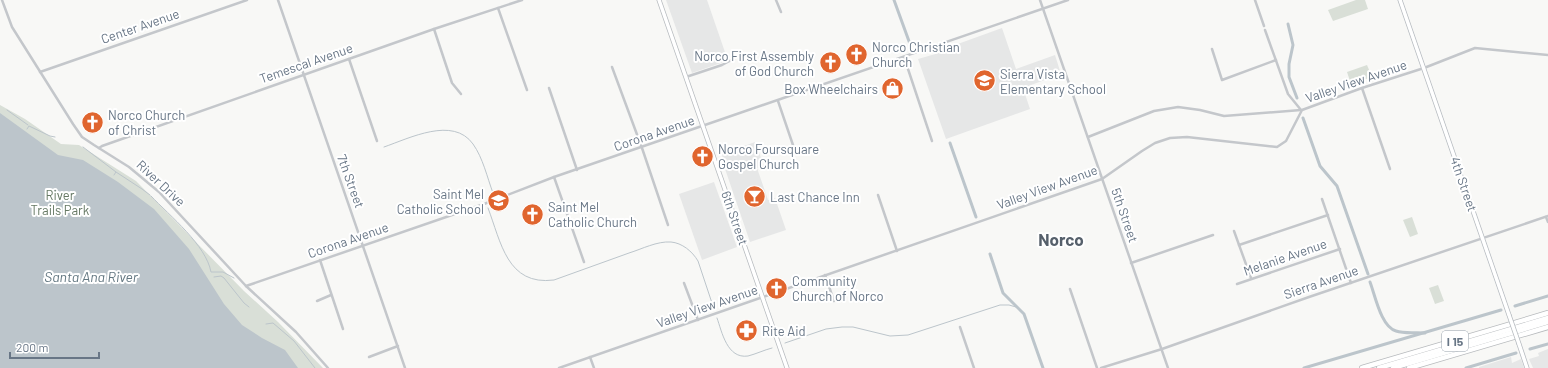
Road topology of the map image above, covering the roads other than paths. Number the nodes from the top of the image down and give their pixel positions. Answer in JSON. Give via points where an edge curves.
{"nodes":[{"id":1,"x":2,"y":0,"type":"edge"},
{"id":2,"x":247,"y":0,"type":"edge"},
{"id":3,"x":278,"y":0,"type":"edge"},
{"id":4,"x":522,"y":0,"type":"edge"},
{"id":5,"x":659,"y":0,"type":"edge"},
{"id":6,"x":776,"y":0,"type":"edge"},
{"id":7,"x":1040,"y":0,"type":"edge"},
{"id":8,"x":1068,"y":0,"type":"edge"},
{"id":9,"x":1255,"y":0,"type":"edge"},
{"id":10,"x":1400,"y":0,"type":"edge"},
{"id":11,"x":498,"y":8,"type":"junction"},
{"id":12,"x":1043,"y":9,"type":"junction"},
{"id":13,"x":781,"y":12,"type":"dead end"},
{"id":14,"x":1264,"y":26,"type":"dead end"},
{"id":15,"x":434,"y":29,"type":"junction"},
{"id":16,"x":1266,"y":30,"type":"dead end"},
{"id":17,"x":1212,"y":49,"type":"dead end"},
{"id":18,"x":1548,"y":55,"type":"edge"},
{"id":19,"x":737,"y":57,"type":"dead end"},
{"id":20,"x":904,"y":57,"type":"junction"},
{"id":21,"x":348,"y":59,"type":"junction"},
{"id":22,"x":1276,"y":60,"type":"junction"},
{"id":23,"x":612,"y":66,"type":"dead end"},
{"id":24,"x":1424,"y":68,"type":"junction"},
{"id":25,"x":40,"y":72,"type":"junction"},
{"id":26,"x":304,"y":75,"type":"junction"},
{"id":27,"x":686,"y":77,"type":"junction"},
{"id":28,"x":549,"y":88,"type":"dead end"},
{"id":29,"x":1362,"y":88,"type":"junction"},
{"id":30,"x":527,"y":90,"type":"dead end"},
{"id":31,"x":461,"y":94,"type":"dead end"},
{"id":32,"x":778,"y":101,"type":"junction"},
{"id":33,"x":1302,"y":110,"type":"junction"},
{"id":34,"x":703,"y":127,"type":"junction"},
{"id":35,"x":1088,"y":137,"type":"junction"},
{"id":36,"x":377,"y":141,"type":"dead end"},
{"id":37,"x":932,"y":141,"type":"dead end"},
{"id":38,"x":99,"y":148,"type":"junction"},
{"id":39,"x":642,"y":148,"type":"junction"},
{"id":40,"x":794,"y":148,"type":"dead end"},
{"id":41,"x":1390,"y":169,"type":"dead end"},
{"id":42,"x":577,"y":170,"type":"junction"},
{"id":43,"x":554,"y":178,"type":"junction"},
{"id":44,"x":1102,"y":179,"type":"junction"},
{"id":45,"x":878,"y":195,"type":"dead end"},
{"id":46,"x":1322,"y":198,"type":"dead end"},
{"id":47,"x":1328,"y":215,"type":"junction"},
{"id":48,"x":1547,"y":216,"type":"edge"},
{"id":49,"x":1548,"y":222,"type":"edge"},
{"id":50,"x":668,"y":225,"type":"dead end"},
{"id":51,"x":1234,"y":231,"type":"dead end"},
{"id":52,"x":1213,"y":235,"type":"dead end"},
{"id":53,"x":1483,"y":238,"type":"junction"},
{"id":54,"x":1239,"y":244,"type":"junction"},
{"id":55,"x":364,"y":245,"type":"junction"},
{"id":56,"x":1340,"y":249,"type":"junction"},
{"id":57,"x":897,"y":251,"type":"junction"},
{"id":58,"x":320,"y":260,"type":"junction"},
{"id":59,"x":584,"y":262,"type":"dead end"},
{"id":60,"x":1131,"y":264,"type":"junction"},
{"id":61,"x":826,"y":275,"type":"junction"},
{"id":62,"x":1250,"y":278,"type":"junction"},
{"id":63,"x":684,"y":283,"type":"dead end"},
{"id":64,"x":1351,"y":283,"type":"junction"},
{"id":65,"x":1237,"y":284,"type":"dead end"},
{"id":66,"x":246,"y":286,"type":"junction"},
{"id":67,"x":1070,"y":289,"type":"dead end"},
{"id":68,"x":331,"y":295,"type":"junction"},
{"id":69,"x":762,"y":296,"type":"junction"},
{"id":70,"x":317,"y":301,"type":"dead end"},
{"id":71,"x":834,"y":301,"type":"dead end"},
{"id":72,"x":1548,"y":313,"type":"edge"},
{"id":73,"x":1548,"y":318,"type":"edge"},
{"id":74,"x":698,"y":320,"type":"junction"},
{"id":75,"x":1548,"y":322,"type":"edge"},
{"id":76,"x":960,"y":327,"type":"dead end"},
{"id":77,"x":1548,"y":328,"type":"edge"},
{"id":78,"x":344,"y":329,"type":"dead end"},
{"id":79,"x":398,"y":346,"type":"junction"},
{"id":80,"x":1162,"y":349,"type":"junction"},
{"id":81,"x":369,"y":357,"type":"dead end"},
{"id":82,"x":590,"y":357,"type":"junction"},
{"id":83,"x":1379,"y":365,"type":"edge"},
{"id":84,"x":328,"y":368,"type":"edge"},
{"id":85,"x":405,"y":368,"type":"edge"},
{"id":86,"x":559,"y":368,"type":"edge"},
{"id":87,"x":594,"y":368,"type":"edge"},
{"id":88,"x":787,"y":368,"type":"edge"},
{"id":89,"x":974,"y":368,"type":"edge"},
{"id":90,"x":1097,"y":368,"type":"edge"},
{"id":91,"x":1101,"y":368,"type":"edge"},
{"id":92,"x":1168,"y":368,"type":"edge"},
{"id":93,"x":1362,"y":368,"type":"edge"},
{"id":94,"x":1369,"y":368,"type":"edge"},
{"id":95,"x":1393,"y":368,"type":"edge"},
{"id":96,"x":1409,"y":368,"type":"edge"},
{"id":97,"x":1528,"y":368,"type":"edge"}],
"edges":[{"from":1,"to":25,"type":"street","name":"River Drive","via":[[12,26]]},
{"from":2,"to":25,"type":"street","name":"Center Avenue"},
{"from":3,"to":26,"type":"street","name":"7th Street"},
{"from":4,"to":11,"type":"street","name":"Temescal Avenue"},
{"from":5,"to":27,"type":"main road","name":"6th Street"},
{"from":6,"to":13,"type":"street"},
{"from":7,"to":12,"type":"street","name":"5th Street"},
{"from":8,"to":12,"type":"street","name":"Corona Avenue"},
{"from":9,"to":14,"type":"street"},
{"from":10,"to":24,"type":"main road","name":"4th Street"},
{"from":11,"to":15,"type":"street","name":"Temescal Avenue"},
{"from":11,"to":30,"type":"street"},
{"from":12,"to":20,"type":"street","name":"Corona Avenue"},
{"from":12,"to":35,"type":"street","name":"5th Street"},
{"from":15,"to":21,"type":"street","name":"Temescal Avenue"},
{"from":15,"to":31,"type":"street","via":[[452,83]]},
{"from":16,"to":22,"type":"street"},
{"from":17,"to":22,"type":"street","via":[[1222,80]]},
{"from":18,"to":24,"type":"street","name":"Valley View Avenue","via":[[1475,48]]},
{"from":19,"to":27,"type":"street"},
{"from":20,"to":32,"type":"street","name":"Corona Avenue"},
{"from":20,"to":37,"type":"street"},
{"from":21,"to":26,"type":"street","name":"Temescal Avenue"},
{"from":21,"to":36,"type":"street"},
{"from":22,"to":33,"type":"street","via":[[1288,94]]},
{"from":23,"to":39,"type":"street"},
{"from":24,"to":29,"type":"street","name":"Valley View Avenue"},
{"from":24,"to":53,"type":"main road","name":"4th Street"},
{"from":25,"to":38,"type":"street","name":"River Drive","via":[[79,133]]},
{"from":26,"to":38,"type":"street","name":"Temescal Avenue"},
{"from":26,"to":55,"type":"street","name":"7th Street"},
{"from":27,"to":34,"type":"main road","name":"6th Street"},
{"from":28,"to":42,"type":"street"},
{"from":29,"to":33,"type":"street","name":"Valley View Avenue"},
{"from":29,"to":41,"type":"street"},
{"from":32,"to":34,"type":"street","name":"Corona Avenue"},
{"from":32,"to":40,"type":"street"},
{"from":33,"to":35,"type":"street","via":[[1224,116],[1178,107],[1154,111]]},
{"from":33,"to":44,"type":"street","name":"Valley View Avenue","via":[[1286,141],[1277,147],[1187,137],[1170,138],[1155,143]]},
{"from":34,"to":39,"type":"street","name":"Corona Avenue"},
{"from":34,"to":69,"type":"main road","name":"6th Street"},
{"from":35,"to":44,"type":"street","name":"5th Street"},
{"from":38,"to":66,"type":"street","name":"River Drive","via":[[129,166],[159,192]]},
{"from":39,"to":42,"type":"street","name":"Corona Avenue"},
{"from":39,"to":50,"type":"street"},
{"from":42,"to":43,"type":"street","name":"Corona Avenue"},
{"from":43,"to":55,"type":"street","name":"Corona Avenue"},
{"from":43,"to":59,"type":"street"},
{"from":44,"to":57,"type":"street","name":"Valley View Avenue"},
{"from":44,"to":60,"type":"street","name":"5th Street"},
{"from":45,"to":57,"type":"street"},
{"from":46,"to":47,"type":"street"},
{"from":47,"to":54,"type":"street"},
{"from":47,"to":56,"type":"street"},
{"from":48,"to":49,"type":"street"},
{"from":48,"to":53,"type":"street","name":"Sierra Avenue"},
{"from":51,"to":54,"type":"street"},
{"from":52,"to":60,"type":"street"},
{"from":53,"to":64,"type":"street","name":"Sierra Avenue"},
{"from":53,"to":97,"type":"main road","name":"4th Street","bridge":true},
{"from":54,"to":62,"type":"street"},
{"from":55,"to":58,"type":"street","name":"Corona Avenue"},
{"from":55,"to":79,"type":"street","name":"7th Street"},
{"from":56,"to":62,"type":"street","name":"Melanie Avenue"},
{"from":56,"to":64,"type":"street"},
{"from":57,"to":61,"type":"street","name":"Valley View Avenue"},
{"from":58,"to":66,"type":"street","name":"Corona Avenue"},
{"from":58,"to":68,"type":"street"},
{"from":60,"to":80,"type":"street","name":"5th Street"},
{"from":61,"to":69,"type":"street","name":"Valley View Avenue"},
{"from":61,"to":71,"type":"street"},
{"from":62,"to":65,"type":"street","name":"Melanie Avenue"},
{"from":63,"to":74,"type":"street"},
{"from":64,"to":80,"type":"street","name":"Sierra Avenue"},
{"from":66,"to":84,"type":"street","name":"River Drive","via":[[296,332]]},
{"from":67,"to":90,"type":"street"},
{"from":68,"to":70,"type":"street"},
{"from":68,"to":78,"type":"street"},
{"from":69,"to":74,"type":"street","name":"Valley View Avenue"},
{"from":69,"to":88,"type":"main road","name":"6th Street"},
{"from":72,"to":83,"type":"highway","number":"I 15"},
{"from":73,"to":83,"type":"highway"},
{"from":74,"to":82,"type":"street","name":"Valley View Avenue"},
{"from":75,"to":95,"type":"highway"},
{"from":76,"to":89,"type":"street"},
{"from":77,"to":96,"type":"highway","number":"I 15"},
{"from":79,"to":81,"type":"street"},
{"from":79,"to":85,"type":"street","name":"7th Street"},
{"from":80,"to":91,"type":"street","name":"Sierra Avenue"},
{"from":80,"to":92,"type":"street","name":"5th Street"},
{"from":82,"to":86,"type":"street","name":"Valley View Avenue"},
{"from":82,"to":87,"type":"street"},
{"from":83,"to":93,"type":"highway","number":"I 15"},
{"from":83,"to":94,"type":"highway"}]}
